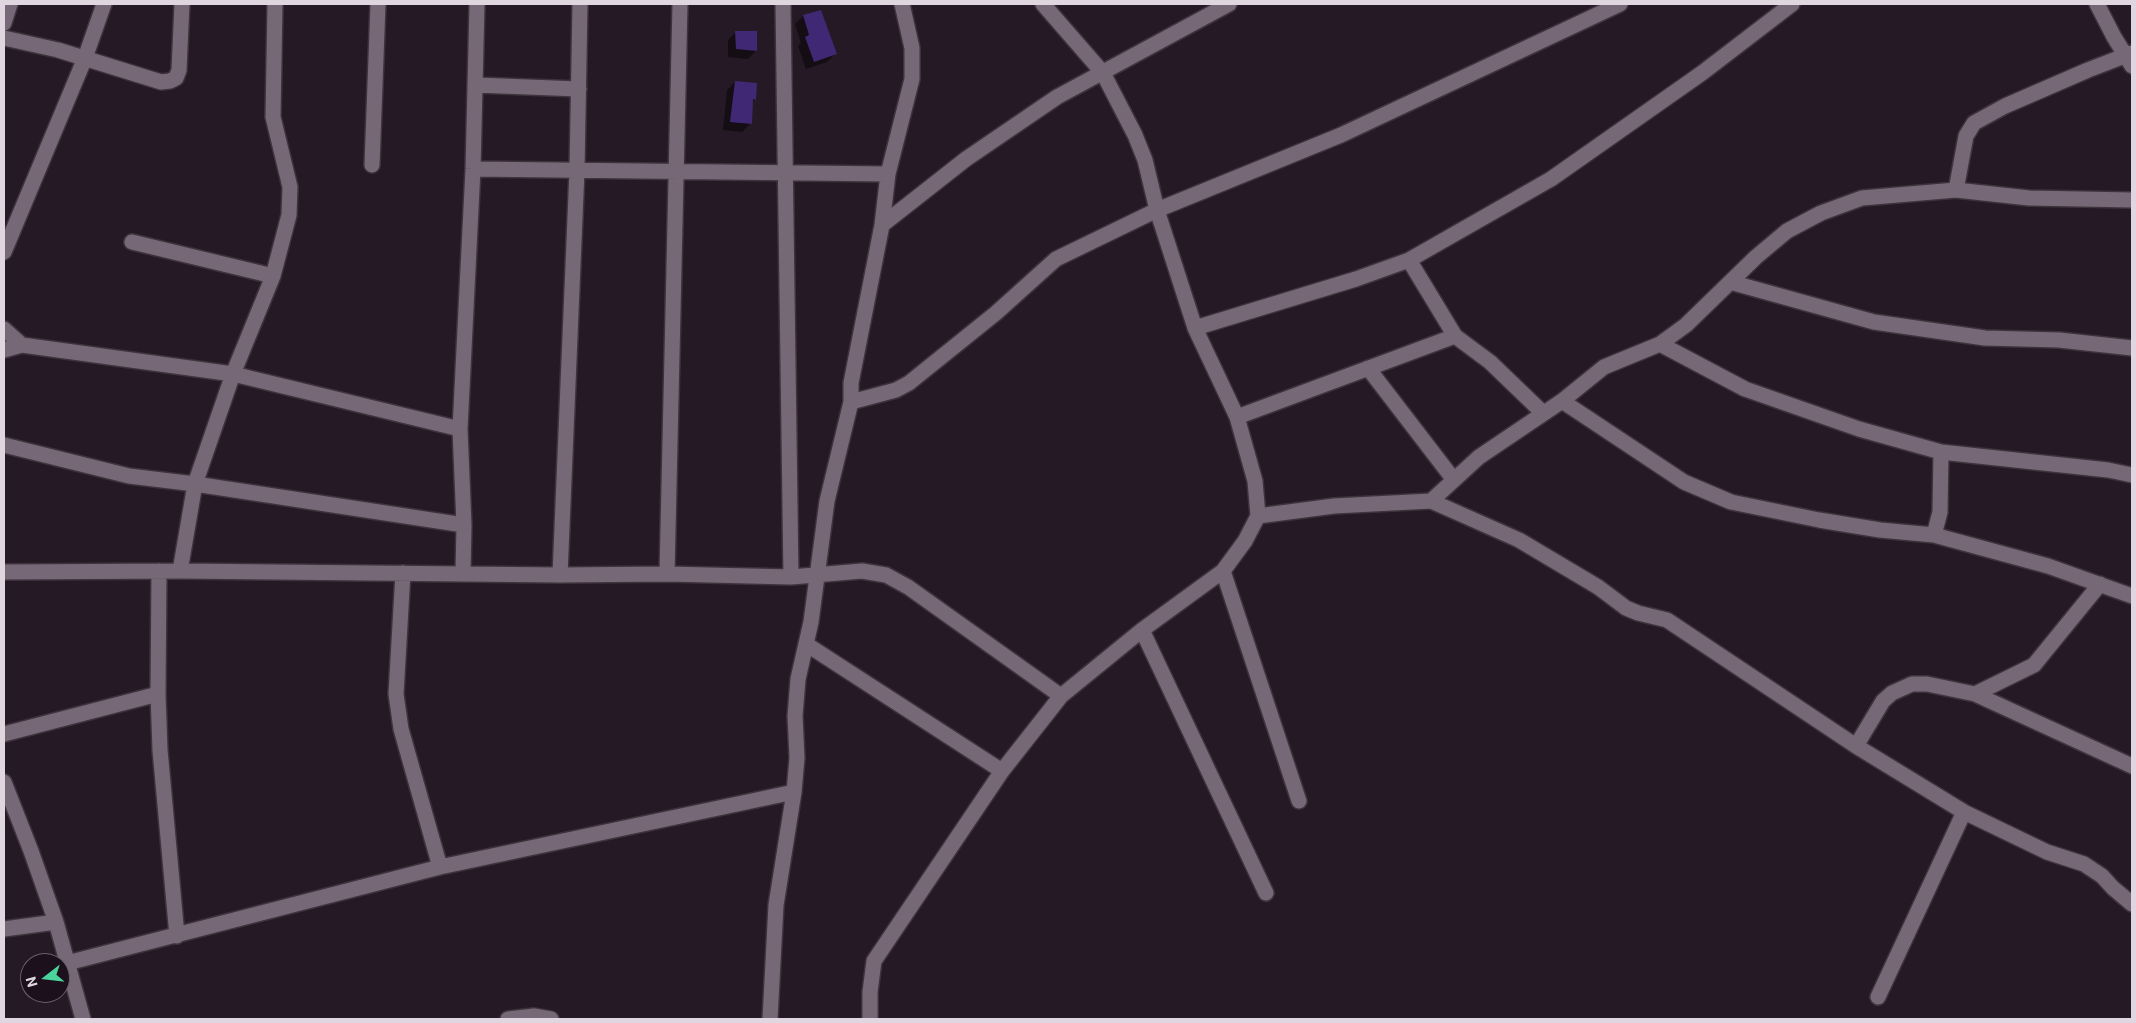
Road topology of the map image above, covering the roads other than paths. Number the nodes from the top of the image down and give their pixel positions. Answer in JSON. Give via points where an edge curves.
{"nodes":[{"id":1,"x":10,"y":4,"type":"edge"},
{"id":2,"x":104,"y":4,"type":"edge"},
{"id":3,"x":182,"y":4,"type":"edge"},
{"id":4,"x":275,"y":4,"type":"edge"},
{"id":5,"x":378,"y":4,"type":"edge"},
{"id":6,"x":477,"y":4,"type":"edge"},
{"id":7,"x":580,"y":4,"type":"edge"},
{"id":8,"x":680,"y":4,"type":"edge"},
{"id":9,"x":783,"y":4,"type":"edge"},
{"id":10,"x":902,"y":4,"type":"edge"},
{"id":11,"x":1043,"y":4,"type":"edge"},
{"id":12,"x":1229,"y":4,"type":"edge"},
{"id":13,"x":1620,"y":4,"type":"edge"},
{"id":14,"x":1792,"y":4,"type":"edge"},
{"id":15,"x":2097,"y":4,"type":"edge"},
{"id":16,"x":4,"y":23,"type":"edge"},
{"id":17,"x":4,"y":38,"type":"edge"},
{"id":18,"x":85,"y":58,"type":"junction"},
{"id":19,"x":2130,"y":58,"type":"edge"},
{"id":20,"x":1103,"y":73,"type":"junction"},
{"id":21,"x":476,"y":85,"type":"junction"},
{"id":22,"x":579,"y":89,"type":"junction"},
{"id":23,"x":372,"y":165,"type":"dead end"},
{"id":24,"x":473,"y":169,"type":"junction"},
{"id":25,"x":577,"y":170,"type":"junction"},
{"id":26,"x":677,"y":172,"type":"junction"},
{"id":27,"x":784,"y":174,"type":"junction"},
{"id":28,"x":888,"y":174,"type":"junction"},
{"id":29,"x":1956,"y":190,"type":"junction"},
{"id":30,"x":2132,"y":200,"type":"edge"},
{"id":31,"x":1157,"y":210,"type":"junction"},
{"id":32,"x":882,"y":225,"type":"junction"},
{"id":33,"x":132,"y":242,"type":"dead end"},
{"id":34,"x":4,"y":252,"type":"edge"},
{"id":35,"x":1409,"y":260,"type":"junction"},
{"id":36,"x":273,"y":276,"type":"junction"},
{"id":37,"x":1730,"y":282,"type":"junction"},
{"id":38,"x":1195,"y":328,"type":"junction"},
{"id":39,"x":4,"y":329,"type":"edge"},
{"id":40,"x":1455,"y":336,"type":"junction"},
{"id":41,"x":1660,"y":344,"type":"junction"},
{"id":42,"x":22,"y":345,"type":"junction"},
{"id":43,"x":2132,"y":348,"type":"edge"},
{"id":44,"x":4,"y":350,"type":"edge"},
{"id":45,"x":1368,"y":368,"type":"junction"},
{"id":46,"x":233,"y":374,"type":"junction"},
{"id":47,"x":1562,"y":401,"type":"junction"},
{"id":48,"x":851,"y":402,"type":"junction"},
{"id":49,"x":1543,"y":413,"type":"junction"},
{"id":50,"x":1237,"y":417,"type":"junction"},
{"id":51,"x":460,"y":429,"type":"junction"},
{"id":52,"x":4,"y":445,"type":"edge"},
{"id":53,"x":1941,"y":452,"type":"junction"},
{"id":54,"x":2132,"y":475,"type":"edge"},
{"id":55,"x":1454,"y":480,"type":"junction"},
{"id":56,"x":195,"y":484,"type":"junction"},
{"id":57,"x":1431,"y":501,"type":"junction"},
{"id":58,"x":1258,"y":516,"type":"junction"},
{"id":59,"x":464,"y":525,"type":"junction"},
{"id":60,"x":1934,"y":535,"type":"junction"},
{"id":61,"x":159,"y":571,"type":"junction"},
{"id":62,"x":180,"y":571,"type":"junction"},
{"id":63,"x":1223,"y":571,"type":"junction"},
{"id":64,"x":4,"y":572,"type":"edge"},
{"id":65,"x":403,"y":573,"type":"junction"},
{"id":66,"x":463,"y":574,"type":"junction"},
{"id":67,"x":667,"y":574,"type":"junction"},
{"id":68,"x":560,"y":575,"type":"junction"},
{"id":69,"x":817,"y":575,"type":"junction"},
{"id":70,"x":791,"y":577,"type":"junction"},
{"id":71,"x":2100,"y":584,"type":"junction"},
{"id":72,"x":2132,"y":596,"type":"edge"},
{"id":73,"x":1142,"y":630,"type":"junction"},
{"id":74,"x":806,"y":644,"type":"junction"},
{"id":75,"x":158,"y":694,"type":"junction"},
{"id":76,"x":1975,"y":694,"type":"junction"},
{"id":77,"x":1061,"y":696,"type":"junction"},
{"id":78,"x":4,"y":734,"type":"edge"},
{"id":79,"x":1856,"y":746,"type":"junction"},
{"id":80,"x":2132,"y":766,"type":"edge"},
{"id":81,"x":1002,"y":771,"type":"junction"},
{"id":82,"x":4,"y":782,"type":"edge"},
{"id":83,"x":794,"y":792,"type":"junction"},
{"id":84,"x":1300,"y":801,"type":"dead end"},
{"id":85,"x":1964,"y":812,"type":"junction"},
{"id":86,"x":440,"y":867,"type":"junction"},
{"id":87,"x":1266,"y":893,"type":"dead end"},
{"id":88,"x":2132,"y":904,"type":"edge"},
{"id":89,"x":56,"y":922,"type":"junction"},
{"id":90,"x":4,"y":929,"type":"edge"},
{"id":91,"x":177,"y":936,"type":"junction"},
{"id":92,"x":64,"y":953,"type":"edge"},
{"id":93,"x":70,"y":963,"type":"edge"},
{"id":94,"x":70,"y":974,"type":"edge"},
{"id":95,"x":1878,"y":997,"type":"dead end"},
{"id":96,"x":83,"y":1019,"type":"edge"},
{"id":97,"x":508,"y":1019,"type":"edge"},
{"id":98,"x":551,"y":1019,"type":"edge"},
{"id":99,"x":770,"y":1019,"type":"edge"},
{"id":100,"x":870,"y":1019,"type":"edge"}],
"edges":[{"from":1,"to":16,"type":"street"},
{"from":2,"to":18,"type":"street"},
{"from":3,"to":18,"type":"street","via":[[176,78],[161,82]]},
{"from":4,"to":36,"type":"street","via":[[273,117],[290,187],[289,216]]},
{"from":5,"to":23,"type":"street"},
{"from":6,"to":21,"type":"street"},
{"from":7,"to":22,"type":"street"},
{"from":8,"to":26,"type":"street"},
{"from":9,"to":27,"type":"street"},
{"from":10,"to":28,"type":"street","via":[[912,48],[912,79]]},
{"from":11,"to":20,"type":"street"},
{"from":12,"to":20,"type":"street"},
{"from":13,"to":31,"type":"street","via":[[1342,135]]},
{"from":14,"to":35,"type":"street","via":[[1702,74],[1551,179]]},
{"from":15,"to":19,"type":"street"},
{"from":17,"to":18,"type":"street"},
{"from":18,"to":34,"type":"street"},
{"from":19,"to":29,"type":"street","via":[[2088,70],[2013,102],[1974,123],[1966,136]]},
{"from":20,"to":31,"type":"street","via":[[1145,160]]},
{"from":20,"to":32,"type":"street","via":[[1057,97],[966,159]]},
{"from":21,"to":22,"type":"street"},
{"from":21,"to":24,"type":"street"},
{"from":22,"to":25,"type":"street"},
{"from":24,"to":25,"type":"street"},
{"from":24,"to":51,"type":"street"},
{"from":25,"to":26,"type":"street"},
{"from":25,"to":68,"type":"street"},
{"from":26,"to":27,"type":"street"},
{"from":26,"to":67,"type":"street"},
{"from":27,"to":28,"type":"street"},
{"from":27,"to":70,"type":"street"},
{"from":28,"to":32,"type":"street"},
{"from":29,"to":30,"type":"street","via":[[2029,198]]},
{"from":29,"to":37,"type":"street","via":[[1862,198],[1821,213],[1786,231]]},
{"from":31,"to":38,"type":"street"},
{"from":31,"to":48,"type":"street","via":[[1056,259],[996,313],[908,383],[896,390]]},
{"from":32,"to":48,"type":"street","via":[[851,383]]},
{"from":33,"to":36,"type":"street"},
{"from":35,"to":38,"type":"street"},
{"from":35,"to":40,"type":"street"},
{"from":36,"to":46,"type":"street"},
{"from":37,"to":41,"type":"street","via":[[1686,325]]},
{"from":37,"to":43,"type":"street","via":[[1874,322],[1985,338],[2059,340]]},
{"from":38,"to":50,"type":"street"},
{"from":39,"to":42,"type":"street"},
{"from":40,"to":45,"type":"street"},
{"from":40,"to":49,"type":"street","via":[[1490,362]]},
{"from":41,"to":47,"type":"street","via":[[1604,367]]},
{"from":41,"to":53,"type":"street","via":[[1745,389],[1858,429]]},
{"from":42,"to":44,"type":"street"},
{"from":42,"to":46,"type":"street"},
{"from":45,"to":50,"type":"street"},
{"from":45,"to":55,"type":"street"},
{"from":46,"to":51,"type":"street"},
{"from":46,"to":56,"type":"street"},
{"from":47,"to":49,"type":"street"},
{"from":47,"to":60,"type":"street","via":[[1684,482],[1731,502],[1880,530]]},
{"from":48,"to":69,"type":"street","via":[[827,501]]},
{"from":49,"to":55,"type":"street","via":[[1479,457]]},
{"from":50,"to":58,"type":"street","via":[[1255,481]]},
{"from":51,"to":59,"type":"street"},
{"from":52,"to":56,"type":"street","via":[[129,476]]},
{"from":53,"to":54,"type":"street"},
{"from":53,"to":60,"type":"street","via":[[1940,512]]},
{"from":55,"to":57,"type":"street"},
{"from":56,"to":59,"type":"street"},
{"from":56,"to":62,"type":"street"},
{"from":57,"to":58,"type":"street","via":[[1334,506]]},
{"from":57,"to":79,"type":"street","via":[[1519,540],[1598,587],[1626,608],[1667,620]]},
{"from":58,"to":63,"type":"street"},
{"from":59,"to":66,"type":"street"},
{"from":60,"to":71,"type":"street","via":[[2048,566]]},
{"from":61,"to":62,"type":"street"},
{"from":61,"to":64,"type":"street"},
{"from":61,"to":75,"type":"street"},
{"from":62,"to":65,"type":"street"},
{"from":63,"to":73,"type":"street"},
{"from":63,"to":84,"type":"street"},
{"from":65,"to":66,"type":"street"},
{"from":65,"to":86,"type":"street","via":[[397,701],[401,729]]},
{"from":66,"to":68,"type":"street"},
{"from":67,"to":68,"type":"street"},
{"from":67,"to":70,"type":"street"},
{"from":69,"to":70,"type":"street"},
{"from":69,"to":74,"type":"street"},
{"from":69,"to":77,"type":"street","via":[[862,570],[886,575],[908,587]]},
{"from":71,"to":72,"type":"street"},
{"from":71,"to":76,"type":"street","via":[[2034,665]]},
{"from":73,"to":77,"type":"street"},
{"from":73,"to":87,"type":"street"},
{"from":74,"to":81,"type":"street"},
{"from":74,"to":83,"type":"street","via":[[798,688]]},
{"from":75,"to":78,"type":"street"},
{"from":75,"to":91,"type":"street"},
{"from":76,"to":79,"type":"street","via":[[1912,684],[1883,701]]},
{"from":76,"to":80,"type":"street"},
{"from":77,"to":81,"type":"street"},
{"from":79,"to":85,"type":"street"},
{"from":81,"to":100,"type":"street","via":[[874,961]]},
{"from":82,"to":89,"type":"street"},
{"from":83,"to":86,"type":"street"},
{"from":83,"to":99,"type":"street","via":[[776,905]]},
{"from":85,"to":88,"type":"street","via":[[2047,852],[2084,864]]},
{"from":85,"to":95,"type":"street"},
{"from":86,"to":91,"type":"street"},
{"from":89,"to":90,"type":"street"},
{"from":89,"to":92,"type":"street"},
{"from":91,"to":93,"type":"street"},
{"from":94,"to":96,"type":"street"},
{"from":97,"to":98,"type":"street","via":[[534,1016]]}]}
